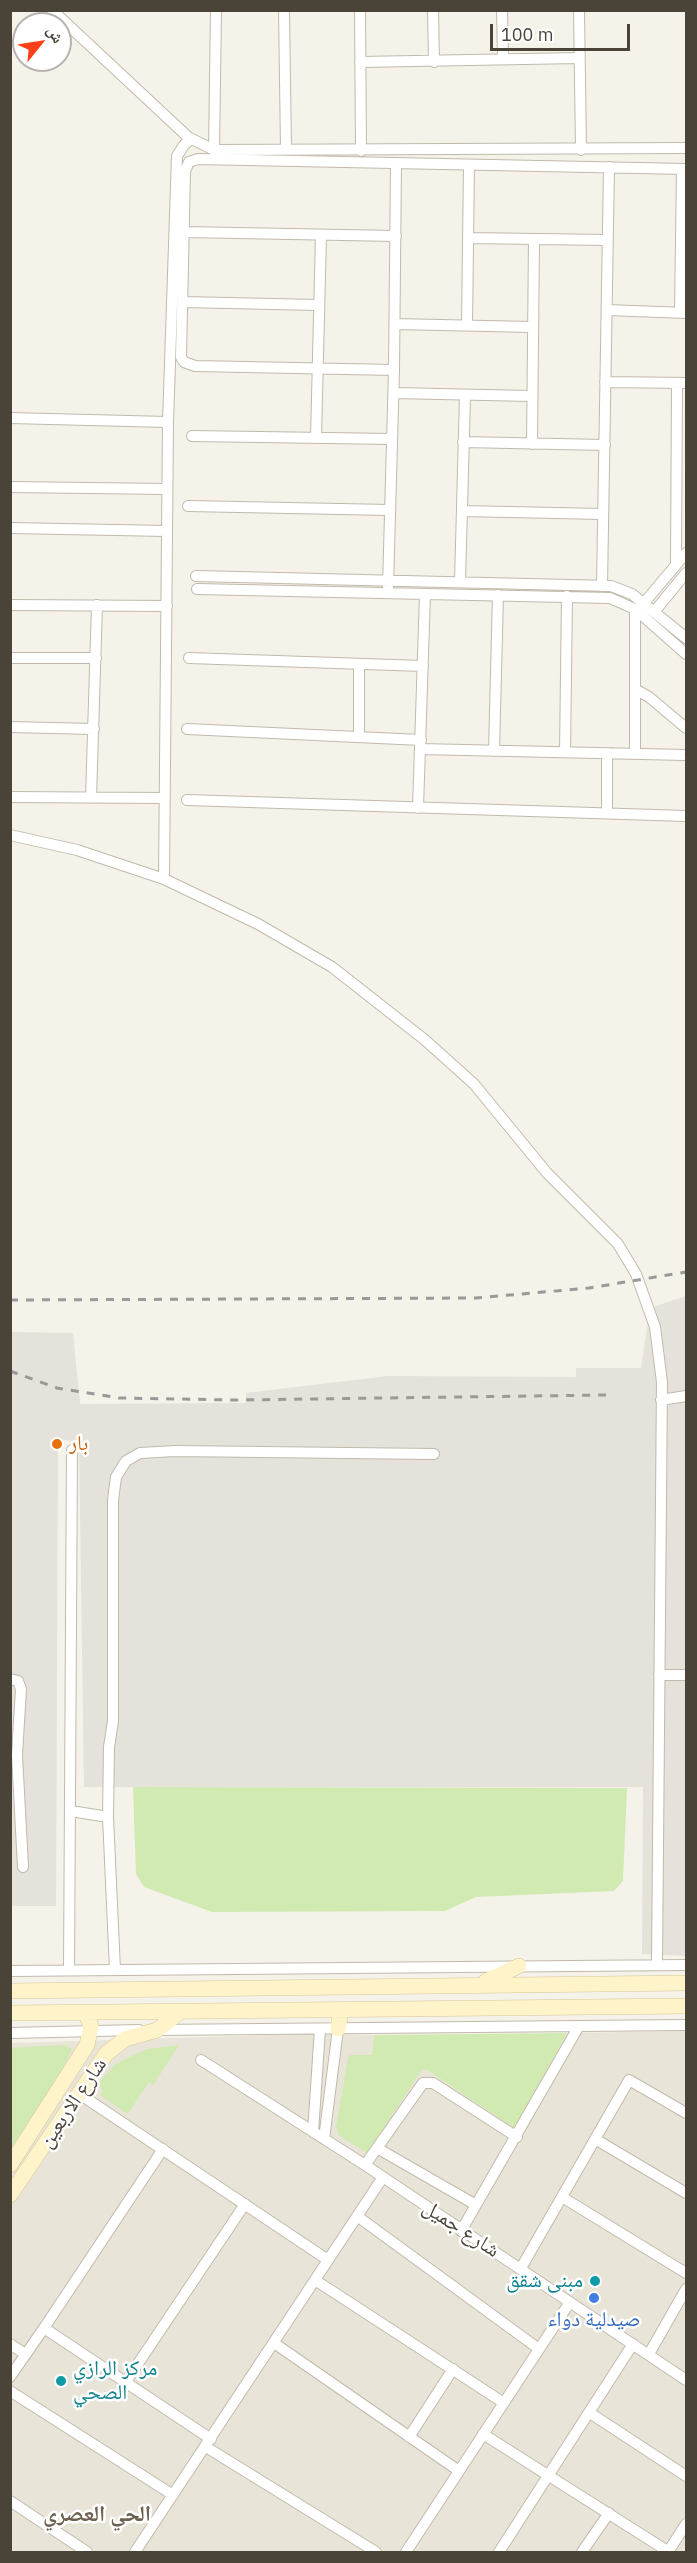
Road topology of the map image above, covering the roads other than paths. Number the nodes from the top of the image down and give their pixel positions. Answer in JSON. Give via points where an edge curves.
{"nodes":[{"id":1,"x":52,"y":10,"type":"edge"},
{"id":2,"x":216,"y":10,"type":"edge"},
{"id":3,"x":284,"y":10,"type":"edge"},
{"id":4,"x":360,"y":10,"type":"edge"},
{"id":5,"x":433,"y":10,"type":"edge"},
{"id":6,"x":502,"y":10,"type":"edge"},
{"id":7,"x":579,"y":10,"type":"edge"},
{"id":8,"x":579,"y":58,"type":"junction"},
{"id":9,"x":503,"y":59,"type":"junction"},
{"id":10,"x":360,"y":62,"type":"junction"},
{"id":11,"x":434,"y":62,"type":"junction"},
{"id":12,"x":191,"y":139,"type":"junction"},
{"id":13,"x":687,"y":148,"type":"edge"},
{"id":14,"x":286,"y":149,"type":"junction"},
{"id":15,"x":214,"y":150,"type":"junction"},
{"id":16,"x":581,"y":150,"type":"junction"},
{"id":17,"x":361,"y":151,"type":"junction"},
{"id":18,"x":396,"y":163,"type":"junction"},
{"id":19,"x":469,"y":165,"type":"junction"},
{"id":20,"x":609,"y":167,"type":"junction"},
{"id":21,"x":684,"y":169,"type":"edge"},
{"id":22,"x":184,"y":232,"type":"junction"},
{"id":23,"x":321,"y":235,"type":"junction"},
{"id":24,"x":396,"y":236,"type":"junction"},
{"id":25,"x":468,"y":238,"type":"junction"},
{"id":26,"x":534,"y":239,"type":"junction"},
{"id":27,"x":608,"y":240,"type":"junction"},
{"id":28,"x":684,"y":243,"type":"edge"},
{"id":29,"x":183,"y":302,"type":"junction"},
{"id":30,"x":318,"y":305,"type":"junction"},
{"id":31,"x":607,"y":310,"type":"junction"},
{"id":32,"x":683,"y":313,"type":"edge"},
{"id":33,"x":395,"y":324,"type":"junction"},
{"id":34,"x":467,"y":325,"type":"junction"},
{"id":35,"x":532,"y":327,"type":"junction"},
{"id":36,"x":318,"y":368,"type":"junction"},
{"id":37,"x":394,"y":370,"type":"junction"},
{"id":38,"x":606,"y":382,"type":"junction"},
{"id":39,"x":682,"y":383,"type":"edge"},
{"id":40,"x":394,"y":393,"type":"junction"},
{"id":41,"x":465,"y":396,"type":"junction"},
{"id":42,"x":531,"y":396,"type":"junction"},
{"id":43,"x":10,"y":418,"type":"edge"},
{"id":44,"x":168,"y":422,"type":"junction"},
{"id":45,"x":192,"y":436,"type":"dead end"},
{"id":46,"x":316,"y":438,"type":"junction"},
{"id":47,"x":392,"y":439,"type":"junction"},
{"id":48,"x":464,"y":442,"type":"junction"},
{"id":49,"x":532,"y":444,"type":"junction"},
{"id":50,"x":604,"y":445,"type":"junction"},
{"id":51,"x":10,"y":487,"type":"edge"},
{"id":52,"x":168,"y":489,"type":"junction"},
{"id":53,"x":188,"y":506,"type":"dead end"},
{"id":54,"x":390,"y":510,"type":"junction"},
{"id":55,"x":462,"y":512,"type":"junction"},
{"id":56,"x":603,"y":514,"type":"junction"},
{"id":57,"x":10,"y":528,"type":"edge"},
{"id":58,"x":167,"y":531,"type":"junction"},
{"id":59,"x":687,"y":553,"type":"edge"},
{"id":60,"x":676,"y":565,"type":"junction"},
{"id":61,"x":687,"y":573,"type":"edge"},
{"id":62,"x":196,"y":576,"type":"dead end"},
{"id":63,"x":388,"y":581,"type":"junction"},
{"id":64,"x":460,"y":582,"type":"junction"},
{"id":65,"x":602,"y":586,"type":"junction"},
{"id":66,"x":197,"y":589,"type":"dead end"},
{"id":67,"x":388,"y":593,"type":"junction"},
{"id":68,"x":425,"y":594,"type":"junction"},
{"id":69,"x":498,"y":595,"type":"junction"},
{"id":70,"x":567,"y":596,"type":"junction"},
{"id":71,"x":10,"y":604,"type":"edge"},
{"id":72,"x":97,"y":605,"type":"junction"},
{"id":73,"x":167,"y":606,"type":"junction"},
{"id":74,"x":640,"y":606,"type":"junction"},
{"id":75,"x":654,"y":612,"type":"junction"},
{"id":76,"x":687,"y":638,"type":"edge"},
{"id":77,"x":687,"y":654,"type":"edge"},
{"id":78,"x":10,"y":658,"type":"edge"},
{"id":79,"x":96,"y":658,"type":"junction"},
{"id":80,"x":189,"y":658,"type":"dead end"},
{"id":81,"x":359,"y":664,"type":"junction"},
{"id":82,"x":423,"y":666,"type":"junction"},
{"id":83,"x":635,"y":689,"type":"junction"},
{"id":84,"x":10,"y":727,"type":"edge"},
{"id":85,"x":687,"y":728,"type":"edge"},
{"id":86,"x":94,"y":729,"type":"junction"},
{"id":87,"x":187,"y":729,"type":"dead end"},
{"id":88,"x":358,"y":737,"type":"junction"},
{"id":89,"x":421,"y":744,"type":"junction"},
{"id":90,"x":494,"y":751,"type":"junction"},
{"id":91,"x":565,"y":752,"type":"junction"},
{"id":92,"x":607,"y":753,"type":"junction"},
{"id":93,"x":635,"y":754,"type":"junction"},
{"id":94,"x":687,"y":755,"type":"edge"},
{"id":95,"x":10,"y":797,"type":"edge"},
{"id":96,"x":91,"y":798,"type":"junction"},
{"id":97,"x":164,"y":798,"type":"junction"},
{"id":98,"x":187,"y":800,"type":"dead end"},
{"id":99,"x":418,"y":808,"type":"junction"},
{"id":100,"x":607,"y":813,"type":"junction"},
{"id":101,"x":687,"y":816,"type":"edge"},
{"id":102,"x":10,"y":835,"type":"edge"},
{"id":103,"x":164,"y":879,"type":"junction"},
{"id":104,"x":687,"y":1396,"type":"edge"},
{"id":105,"x":661,"y":1400,"type":"junction"},
{"id":106,"x":72,"y":1450,"type":"dead end"},
{"id":107,"x":434,"y":1454,"type":"dead end"},
{"id":108,"x":659,"y":1675,"type":"junction"},
{"id":109,"x":687,"y":1675,"type":"edge"},
{"id":110,"x":10,"y":1679,"type":"edge"},
{"id":111,"x":71,"y":1811,"type":"junction"},
{"id":112,"x":108,"y":1817,"type":"junction"},
{"id":113,"x":23,"y":1867,"type":"dead end"},
{"id":114,"x":657,"y":1964,"type":"junction"},
{"id":115,"x":687,"y":1965,"type":"edge"},
{"id":116,"x":519,"y":1966,"type":"junction"},
{"id":117,"x":69,"y":1970,"type":"junction"},
{"id":118,"x":115,"y":1970,"type":"junction"},
{"id":119,"x":10,"y":1971,"type":"edge"},
{"id":120,"x":687,"y":1983,"type":"edge"},
{"id":121,"x":480,"y":1984,"type":"junction"},
{"id":122,"x":10,"y":1991,"type":"edge"},
{"id":123,"x":687,"y":2006,"type":"edge"},
{"id":124,"x":341,"y":2010,"type":"junction"},
{"id":125,"x":181,"y":2011,"type":"junction"},
{"id":126,"x":85,"y":2012,"type":"junction"},
{"id":127,"x":10,"y":2013,"type":"edge"},
{"id":128,"x":687,"y":2025,"type":"edge"},
{"id":129,"x":579,"y":2026,"type":"junction"},
{"id":130,"x":320,"y":2029,"type":"junction"},
{"id":131,"x":338,"y":2029,"type":"junction"},
{"id":132,"x":157,"y":2030,"type":"junction"},
{"id":133,"x":10,"y":2032,"type":"edge"},
{"id":134,"x":90,"y":2032,"type":"junction"},
{"id":135,"x":201,"y":2060,"type":"dead end"},
{"id":136,"x":78,"y":2093,"type":"junction"},
{"id":137,"x":687,"y":2113,"type":"edge"},
{"id":138,"x":313,"y":2132,"type":"junction"},
{"id":139,"x":517,"y":2137,"type":"junction"},
{"id":140,"x":324,"y":2139,"type":"junction"},
{"id":141,"x":595,"y":2139,"type":"junction"},
{"id":142,"x":377,"y":2148,"type":"junction"},
{"id":143,"x":163,"y":2149,"type":"junction"},
{"id":144,"x":10,"y":2165,"type":"edge"},
{"id":145,"x":365,"y":2165,"type":"junction"},
{"id":146,"x":383,"y":2177,"type":"junction"},
{"id":147,"x":687,"y":2193,"type":"edge"},
{"id":148,"x":10,"y":2195,"type":"edge"},
{"id":149,"x":562,"y":2197,"type":"junction"},
{"id":150,"x":245,"y":2204,"type":"junction"},
{"id":151,"x":477,"y":2205,"type":"junction"},
{"id":152,"x":357,"y":2216,"type":"junction"},
{"id":153,"x":461,"y":2231,"type":"junction"},
{"id":154,"x":328,"y":2260,"type":"junction"},
{"id":155,"x":521,"y":2268,"type":"junction"},
{"id":156,"x":687,"y":2273,"type":"edge"},
{"id":157,"x":315,"y":2280,"type":"junction"},
{"id":158,"x":687,"y":2289,"type":"edge"},
{"id":159,"x":570,"y":2302,"type":"junction"},
{"id":160,"x":44,"y":2328,"type":"junction"},
{"id":161,"x":274,"y":2343,"type":"junction"},
{"id":162,"x":10,"y":2344,"type":"edge"},
{"id":163,"x":633,"y":2344,"type":"junction"},
{"id":164,"x":539,"y":2349,"type":"junction"},
{"id":165,"x":25,"y":2354,"type":"junction"},
{"id":166,"x":649,"y":2354,"type":"junction"},
{"id":167,"x":453,"y":2369,"type":"junction"},
{"id":168,"x":10,"y":2377,"type":"edge"},
{"id":169,"x":687,"y":2380,"type":"edge"},
{"id":170,"x":126,"y":2383,"type":"junction"},
{"id":171,"x":10,"y":2391,"type":"edge"},
{"id":172,"x":504,"y":2403,"type":"junction"},
{"id":173,"x":590,"y":2413,"type":"junction"},
{"id":174,"x":483,"y":2434,"type":"junction"},
{"id":175,"x":409,"y":2437,"type":"junction"},
{"id":176,"x":209,"y":2443,"type":"junction"},
{"id":177,"x":459,"y":2471,"type":"junction"},
{"id":178,"x":550,"y":2475,"type":"junction"},
{"id":179,"x":687,"y":2476,"type":"edge"},
{"id":180,"x":173,"y":2495,"type":"junction"},
{"id":181,"x":10,"y":2501,"type":"edge"},
{"id":182,"x":609,"y":2513,"type":"junction"},
{"id":183,"x":687,"y":2524,"type":"edge"},
{"id":184,"x":668,"y":2552,"type":"edge"},
{"id":185,"x":87,"y":2553,"type":"edge"},
{"id":186,"x":135,"y":2553,"type":"edge"},
{"id":187,"x":376,"y":2553,"type":"edge"},
{"id":188,"x":406,"y":2553,"type":"edge"},
{"id":189,"x":499,"y":2553,"type":"edge"},
{"id":190,"x":582,"y":2553,"type":"edge"}],
"edges":[{"from":1,"to":12,"type":"street"},
{"from":2,"to":15,"type":"street"},
{"from":3,"to":14,"type":"street"},
{"from":4,"to":10,"type":"street"},
{"from":5,"to":11,"type":"street"},
{"from":6,"to":9,"type":"street"},
{"from":7,"to":8,"type":"street"},
{"from":8,"to":9,"type":"street"},
{"from":8,"to":16,"type":"street"},
{"from":9,"to":11,"type":"street"},
{"from":10,"to":11,"type":"street"},
{"from":10,"to":17,"type":"street"},
{"from":12,"to":15,"type":"street"},
{"from":12,"to":44,"type":"street","via":[[177,156]]},
{"from":13,"to":16,"type":"street"},
{"from":14,"to":15,"type":"street"},
{"from":14,"to":17,"type":"street"},
{"from":16,"to":17,"type":"street"},
{"from":18,"to":19,"type":"street"},
{"from":18,"to":22,"type":"street","via":[[193,160],[185,171]]},
{"from":18,"to":24,"type":"street"},
{"from":19,"to":20,"type":"street"},
{"from":19,"to":25,"type":"street"},
{"from":20,"to":21,"type":"street"},
{"from":20,"to":27,"type":"street"},
{"from":21,"to":28,"type":"street"},
{"from":22,"to":23,"type":"street"},
{"from":22,"to":29,"type":"street"},
{"from":23,"to":24,"type":"street"},
{"from":23,"to":30,"type":"street"},
{"from":24,"to":33,"type":"street"},
{"from":25,"to":26,"type":"street"},
{"from":25,"to":34,"type":"street"},
{"from":26,"to":27,"type":"street"},
{"from":26,"to":35,"type":"street"},
{"from":27,"to":31,"type":"street"},
{"from":28,"to":32,"type":"street"},
{"from":29,"to":30,"type":"street"},
{"from":29,"to":36,"type":"street","via":[[182,357],[189,366]]},
{"from":30,"to":36,"type":"street"},
{"from":31,"to":32,"type":"street"},
{"from":31,"to":38,"type":"street"},
{"from":33,"to":34,"type":"street"},
{"from":33,"to":37,"type":"street"},
{"from":34,"to":35,"type":"street"},
{"from":35,"to":42,"type":"street"},
{"from":36,"to":37,"type":"street"},
{"from":36,"to":46,"type":"street"},
{"from":37,"to":40,"type":"street"},
{"from":38,"to":39,"type":"street"},
{"from":38,"to":50,"type":"street"},
{"from":39,"to":60,"type":"street"},
{"from":40,"to":41,"type":"street"},
{"from":40,"to":47,"type":"street"},
{"from":41,"to":42,"type":"street"},
{"from":41,"to":48,"type":"street"},
{"from":42,"to":49,"type":"street"},
{"from":43,"to":44,"type":"street"},
{"from":44,"to":52,"type":"street"},
{"from":45,"to":46,"type":"street"},
{"from":46,"to":47,"type":"street"},
{"from":47,"to":54,"type":"street"},
{"from":48,"to":49,"type":"street"},
{"from":48,"to":55,"type":"street"},
{"from":49,"to":50,"type":"street"},
{"from":50,"to":56,"type":"street"},
{"from":51,"to":52,"type":"street"},
{"from":52,"to":58,"type":"street"},
{"from":53,"to":54,"type":"street"},
{"from":54,"to":63,"type":"street"},
{"from":55,"to":56,"type":"street"},
{"from":55,"to":64,"type":"street"},
{"from":56,"to":65,"type":"street"},
{"from":57,"to":58,"type":"street"},
{"from":58,"to":73,"type":"street"},
{"from":59,"to":60,"type":"street"},
{"from":60,"to":74,"type":"street"},
{"from":61,"to":75,"type":"street"},
{"from":62,"to":63,"type":"street"},
{"from":63,"to":64,"type":"street"},
{"from":63,"to":67,"type":"street"},
{"from":64,"to":65,"type":"street"},
{"from":65,"to":74,"type":"street","via":[[626,591]]},
{"from":66,"to":67,"type":"street"},
{"from":67,"to":68,"type":"street"},
{"from":68,"to":69,"type":"street"},
{"from":68,"to":82,"type":"street"},
{"from":69,"to":70,"type":"street"},
{"from":69,"to":90,"type":"street"},
{"from":70,"to":74,"type":"street","via":[[610,598]]},
{"from":70,"to":91,"type":"street"},
{"from":71,"to":72,"type":"street"},
{"from":72,"to":73,"type":"street"},
{"from":72,"to":79,"type":"street"},
{"from":73,"to":97,"type":"street"},
{"from":74,"to":75,"type":"street"},
{"from":74,"to":77,"type":"street"},
{"from":74,"to":83,"type":"street"},
{"from":75,"to":76,"type":"street"},
{"from":78,"to":79,"type":"street"},
{"from":79,"to":86,"type":"street"},
{"from":80,"to":81,"type":"street"},
{"from":81,"to":82,"type":"street"},
{"from":81,"to":88,"type":"street"},
{"from":82,"to":89,"type":"street"},
{"from":83,"to":85,"type":"street"},
{"from":83,"to":93,"type":"street"},
{"from":84,"to":86,"type":"street"},
{"from":86,"to":96,"type":"street"},
{"from":87,"to":88,"type":"street"},
{"from":88,"to":89,"type":"street"},
{"from":89,"to":90,"type":"street"},
{"from":89,"to":99,"type":"street"},
{"from":90,"to":91,"type":"street"},
{"from":91,"to":92,"type":"street"},
{"from":92,"to":93,"type":"street"},
{"from":92,"to":100,"type":"street"},
{"from":93,"to":94,"type":"street"},
{"from":95,"to":96,"type":"street"},
{"from":96,"to":97,"type":"street"},
{"from":97,"to":103,"type":"street"},
{"from":98,"to":99,"type":"street"},
{"from":99,"to":100,"type":"street"},
{"from":100,"to":101,"type":"street"},
{"from":102,"to":103,"type":"street","via":[[77,850]]},
{"from":103,"to":105,"type":"street","via":[[258,924],[332,967],[425,1040],[487,1097],[547,1173],[618,1244],[636,1274],[659,1345]]},
{"from":104,"to":105,"type":"street"},
{"from":105,"to":108,"type":"street"},
{"from":106,"to":111,"type":"street"},
{"from":107,"to":112,"type":"street","via":[[175,1451],[140,1453],[126,1461],[116,1477],[113,1500],[113,1721]]},
{"from":108,"to":109,"type":"street"},
{"from":108,"to":114,"type":"street"},
{"from":110,"to":113,"type":"street","via":[[18,1681],[21,1689],[17,1755]]},
{"from":111,"to":112,"type":"street"},
{"from":111,"to":117,"type":"street"},
{"from":112,"to":118,"type":"street"},
{"from":114,"to":115,"type":"street"},
{"from":114,"to":116,"type":"street"},
{"from":116,"to":118,"type":"street"},
{"from":116,"to":121,"type":"main road"},
{"from":117,"to":118,"type":"street"},
{"from":117,"to":119,"type":"street"},
{"from":120,"to":121,"type":"main road"},
{"from":121,"to":122,"type":"main road"},
{"from":123,"to":124,"type":"main road"},
{"from":124,"to":125,"type":"main road"},
{"from":124,"to":131,"type":"main road"},
{"from":125,"to":126,"type":"main road"},
{"from":125,"to":132,"type":"main road","name":"شارع الاربعين"},
{"from":126,"to":127,"type":"main road"},
{"from":126,"to":134,"type":"main road","name":"شارع الاربعين"},
{"from":128,"to":129,"type":"street"},
{"from":129,"to":131,"type":"street"},
{"from":129,"to":139,"type":"street"},
{"from":130,"to":131,"type":"street"},
{"from":130,"to":132,"type":"street"},
{"from":130,"to":138,"type":"street"},
{"from":131,"to":140,"type":"street"},
{"from":132,"to":134,"type":"street"},
{"from":132,"to":136,"type":"main road","name":"شارع الاربعين","via":[[115,2045]]},
{"from":133,"to":134,"type":"street"},
{"from":134,"to":144,"type":"main road","name":"شارع الاربعين","via":[[83,2052]]},
{"from":135,"to":138,"type":"street","name":"شارع جميل"},
{"from":136,"to":143,"type":"street"},
{"from":136,"to":148,"type":"main road","name":"شارع الاربعين"},
{"from":137,"to":141,"type":"street","via":[[629,2080]]},
{"from":138,"to":140,"type":"street","name":"شارع جميل"},
{"from":139,"to":142,"type":"street","via":[[433,2083],[423,2083]]},
{"from":139,"to":151,"type":"street"},
{"from":140,"to":145,"type":"street","name":"شارع جميل"},
{"from":141,"to":147,"type":"street"},
{"from":141,"to":149,"type":"street"},
{"from":142,"to":145,"type":"street"},
{"from":142,"to":151,"type":"street"},
{"from":143,"to":150,"type":"street"},
{"from":143,"to":160,"type":"street"},
{"from":145,"to":146,"type":"street","name":"شارع جميل"},
{"from":146,"to":152,"type":"street"},
{"from":146,"to":153,"type":"street","name":"شارع جميل"},
{"from":149,"to":155,"type":"street"},
{"from":149,"to":156,"type":"street"},
{"from":150,"to":154,"type":"street"},
{"from":150,"to":170,"type":"street"},
{"from":151,"to":153,"type":"street"},
{"from":152,"to":154,"type":"street"},
{"from":152,"to":164,"type":"street"},
{"from":153,"to":155,"type":"street","name":"شارع جميل"},
{"from":154,"to":157,"type":"street"},
{"from":155,"to":159,"type":"street","name":"شارع جميل"},
{"from":157,"to":161,"type":"street"},
{"from":157,"to":167,"type":"street"},
{"from":158,"to":166,"type":"street"},
{"from":159,"to":163,"type":"street","name":"شارع جميل"},
{"from":159,"to":164,"type":"street"},
{"from":160,"to":165,"type":"street"},
{"from":160,"to":170,"type":"street"},
{"from":161,"to":175,"type":"street"},
{"from":161,"to":176,"type":"street"},
{"from":162,"to":165,"type":"street"},
{"from":163,"to":166,"type":"street","name":"شارع جميل"},
{"from":163,"to":173,"type":"street"},
{"from":164,"to":172,"type":"street"},
{"from":165,"to":168,"type":"street"},
{"from":166,"to":169,"type":"street","name":"شارع جميل"},
{"from":167,"to":172,"type":"street"},
{"from":167,"to":175,"type":"street"},
{"from":170,"to":176,"type":"street"},
{"from":171,"to":180,"type":"street"},
{"from":172,"to":174,"type":"street"},
{"from":173,"to":178,"type":"street"},
{"from":173,"to":179,"type":"street"},
{"from":174,"to":177,"type":"street"},
{"from":174,"to":178,"type":"street"},
{"from":175,"to":177,"type":"street"},
{"from":176,"to":180,"type":"street"},
{"from":176,"to":187,"type":"street"},
{"from":177,"to":188,"type":"street"},
{"from":178,"to":182,"type":"street"},
{"from":178,"to":189,"type":"street"},
{"from":180,"to":186,"type":"street"},
{"from":181,"to":185,"type":"street"},
{"from":182,"to":184,"type":"street"},
{"from":182,"to":190,"type":"street"},
{"from":183,"to":184,"type":"street"}]}
